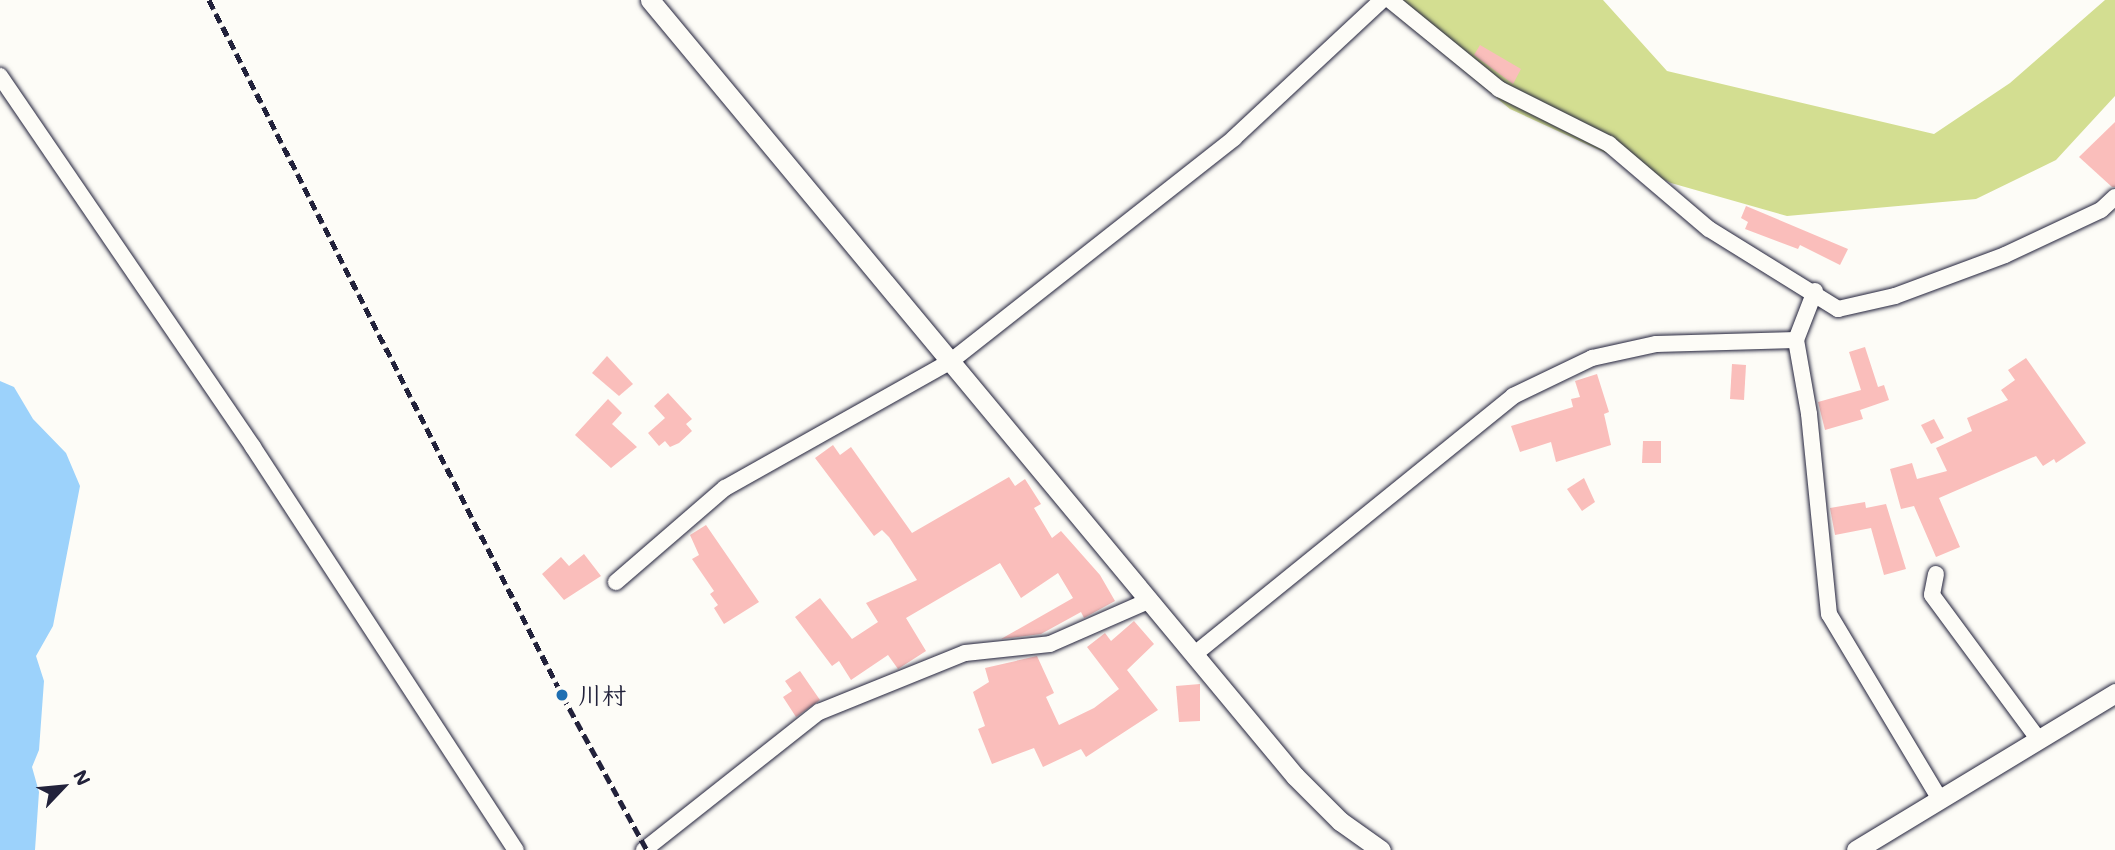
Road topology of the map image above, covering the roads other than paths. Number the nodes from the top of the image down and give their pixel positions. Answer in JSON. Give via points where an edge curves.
{"nodes":[{"id":1,"x":649,"y":0,"type":"edge"},
{"id":2,"x":1382,"y":0,"type":"edge"},
{"id":3,"x":1390,"y":0,"type":"edge"},
{"id":4,"x":0,"y":76,"type":"edge"},
{"id":5,"x":2115,"y":197,"type":"edge"},
{"id":6,"x":1815,"y":290,"type":"junction"},
{"id":7,"x":1796,"y":340,"type":"junction"},
{"id":8,"x":951,"y":361,"type":"junction"},
{"id":9,"x":1936,"y":574,"type":"dead end"},
{"id":10,"x":616,"y":582,"type":"dead end"},
{"id":11,"x":1150,"y":600,"type":"junction"},
{"id":12,"x":1196,"y":653,"type":"junction"},
{"id":13,"x":2115,"y":693,"type":"edge"},
{"id":14,"x":2038,"y":739,"type":"junction"},
{"id":15,"x":1939,"y":798,"type":"junction"},
{"id":16,"x":516,"y":850,"type":"edge"},
{"id":17,"x":644,"y":850,"type":"edge"},
{"id":18,"x":1381,"y":850,"type":"edge"},
{"id":19,"x":1856,"y":850,"type":"edge"}],
"edges":[{"from":1,"to":8,"type":"street"},
{"from":2,"to":8,"type":"street","via":[[1234,138]]},
{"from":3,"to":6,"type":"street","via":[[1499,89],[1609,144],[1709,229]]},
{"from":4,"to":16,"type":"street","via":[[254,447]]},
{"from":5,"to":6,"type":"street","via":[[2101,210],[2005,255],[1895,296],[1838,309]]},
{"from":6,"to":7,"type":"street"},
{"from":7,"to":12,"type":"street","via":[[1656,344],[1592,358],[1513,396]]},
{"from":7,"to":15,"type":"street","via":[[1809,414],[1829,614]]},
{"from":8,"to":10,"type":"street","via":[[724,488]]},
{"from":8,"to":11,"type":"street"},
{"from":9,"to":14,"type":"street","via":[[1932,595]]},
{"from":11,"to":12,"type":"street"},
{"from":11,"to":17,"type":"street","via":[[1050,645],[965,653],[819,712]]},
{"from":12,"to":18,"type":"street","via":[[1295,776],[1340,821]]},
{"from":13,"to":14,"type":"street"},
{"from":14,"to":15,"type":"street"},
{"from":15,"to":19,"type":"street"}]}
